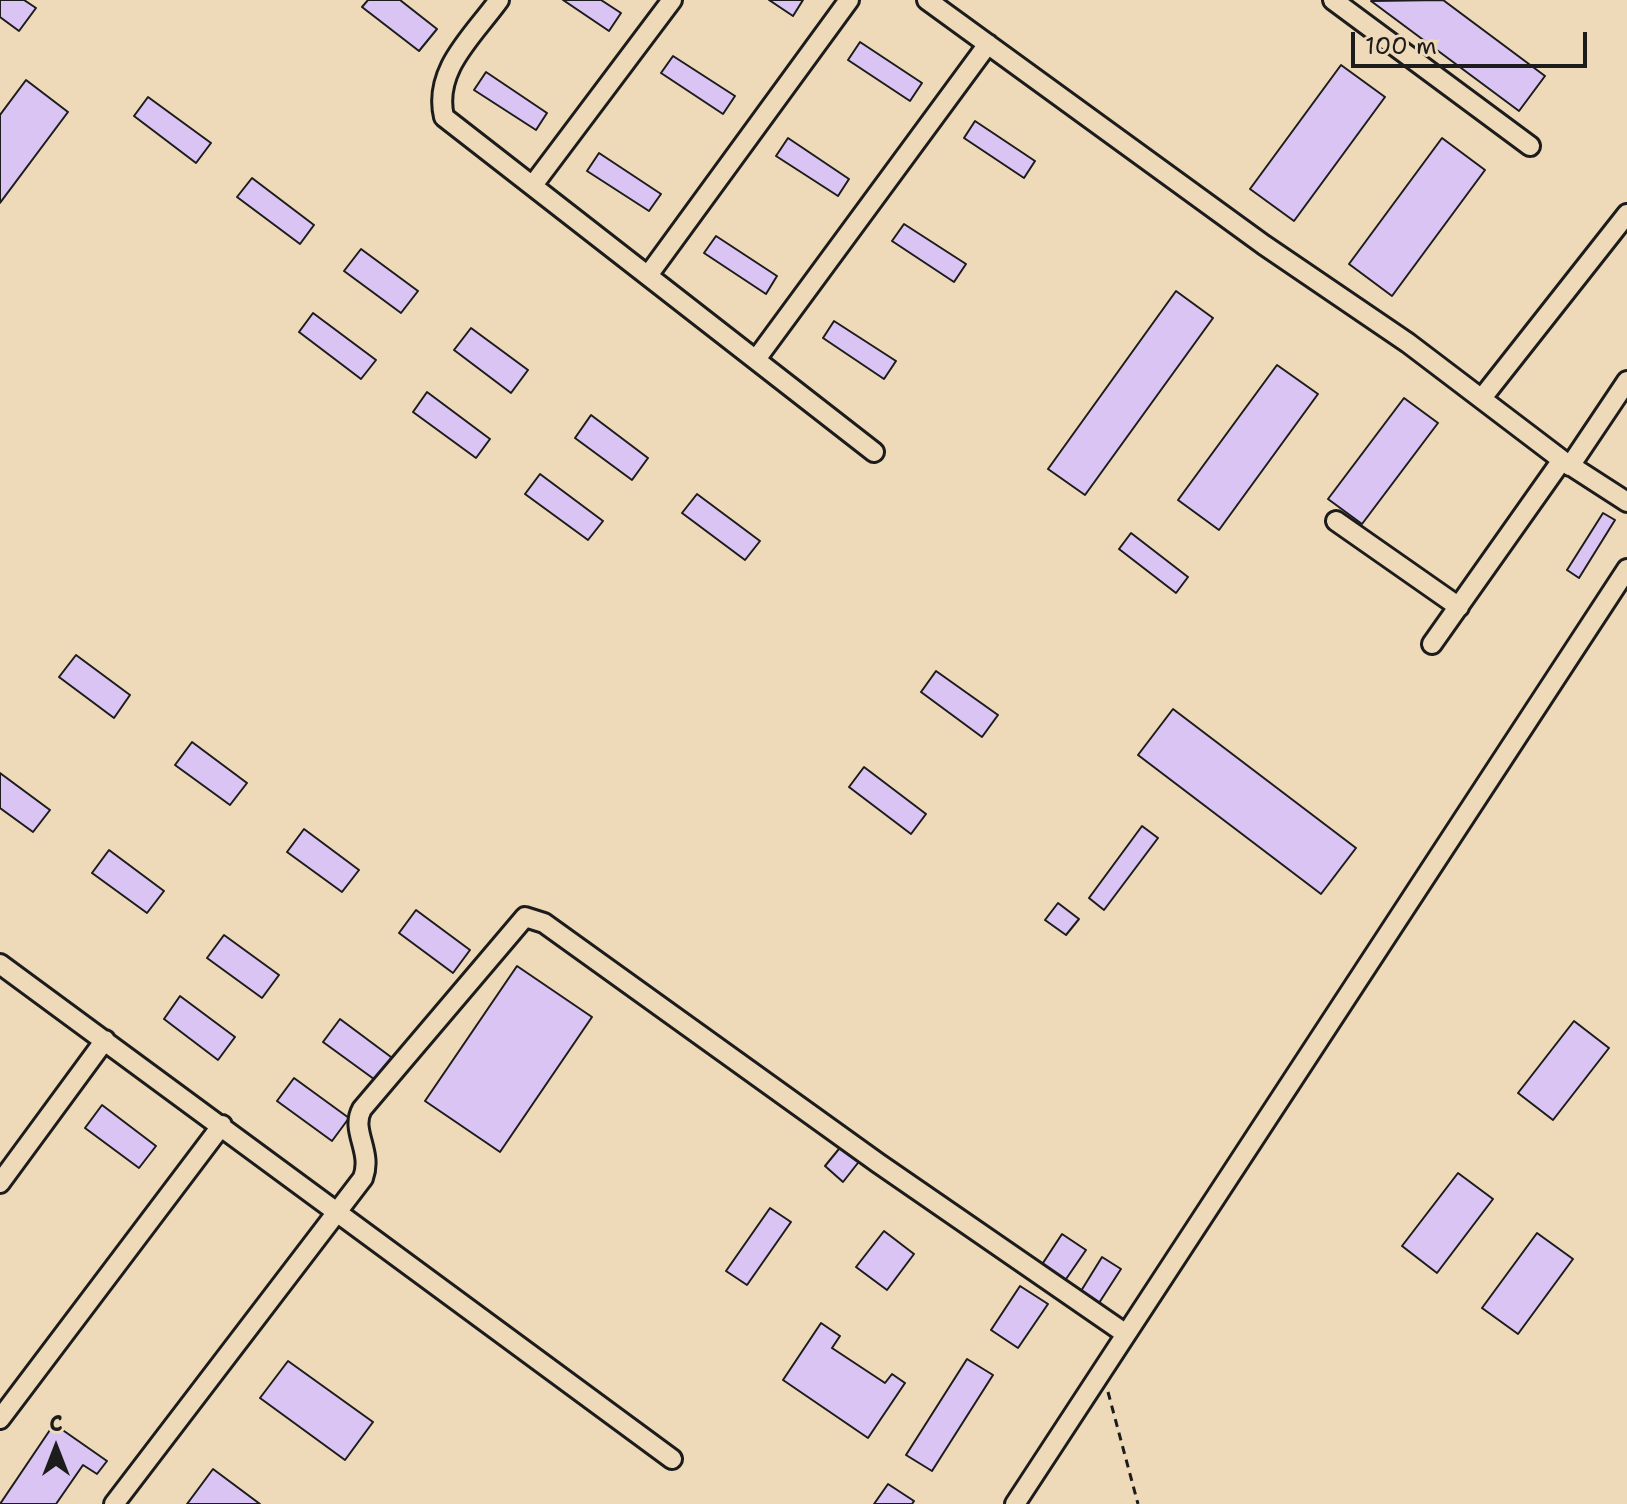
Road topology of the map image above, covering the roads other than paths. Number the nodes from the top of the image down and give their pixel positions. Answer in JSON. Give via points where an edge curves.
{"nodes":[{"id":1,"x":499,"y":0,"type":"edge"},
{"id":2,"x":672,"y":0,"type":"edge"},
{"id":3,"x":849,"y":0,"type":"edge"},
{"id":4,"x":927,"y":0,"type":"edge"},
{"id":5,"x":1333,"y":0,"type":"edge"},
{"id":6,"x":988,"y":44,"type":"junction"},
{"id":7,"x":1530,"y":146,"type":"dead end"},
{"id":8,"x":533,"y":185,"type":"junction"},
{"id":9,"x":1627,"y":214,"type":"edge"},
{"id":10,"x":649,"y":274,"type":"junction"},
{"id":11,"x":757,"y":358,"type":"junction"},
{"id":12,"x":1627,"y":381,"type":"edge"},
{"id":13,"x":1482,"y":398,"type":"junction"},
{"id":14,"x":874,"y":452,"type":"dead end"},
{"id":15,"x":1566,"y":463,"type":"junction"},
{"id":16,"x":1627,"y":502,"type":"edge"},
{"id":17,"x":1336,"y":521,"type":"dead end"},
{"id":18,"x":1627,"y":569,"type":"edge"},
{"id":19,"x":1459,"y":607,"type":"junction"},
{"id":20,"x":1432,"y":644,"type":"dead end"},
{"id":21,"x":0,"y":964,"type":"edge"},
{"id":22,"x":105,"y":1040,"type":"junction"},
{"id":23,"x":222,"y":1125,"type":"junction"},
{"id":24,"x":0,"y":1183,"type":"edge"},
{"id":25,"x":337,"y":1211,"type":"junction"},
{"id":26,"x":1126,"y":1334,"type":"junction"},
{"id":27,"x":0,"y":1419,"type":"edge"},
{"id":28,"x":672,"y":1459,"type":"dead end"},
{"id":29,"x":114,"y":1504,"type":"edge"},
{"id":30,"x":1015,"y":1504,"type":"edge"}],
"edges":[{"from":1,"to":8,"type":"street","via":[[444,75],[439,96],[444,117]]},
{"from":2,"to":8,"type":"street"},
{"from":3,"to":10,"type":"street"},
{"from":4,"to":6,"type":"street"},
{"from":5,"to":7,"type":"street"},
{"from":6,"to":11,"type":"street"},
{"from":6,"to":13,"type":"street"},
{"from":8,"to":10,"type":"street"},
{"from":9,"to":13,"type":"street"},
{"from":10,"to":11,"type":"street"},
{"from":11,"to":14,"type":"street"},
{"from":12,"to":15,"type":"street"},
{"from":13,"to":15,"type":"street"},
{"from":15,"to":16,"type":"street"},
{"from":15,"to":19,"type":"street"},
{"from":17,"to":19,"type":"street"},
{"from":18,"to":26,"type":"street"},
{"from":19,"to":20,"type":"street"},
{"from":21,"to":22,"type":"street"},
{"from":22,"to":23,"type":"street"},
{"from":22,"to":24,"type":"street"},
{"from":23,"to":25,"type":"street"},
{"from":23,"to":27,"type":"street"},
{"from":25,"to":26,"type":"street","via":[[368,1165],[357,1127],[362,1109],[519,920],[535,918]]},
{"from":25,"to":28,"type":"street"},
{"from":25,"to":29,"type":"street"},
{"from":26,"to":30,"type":"street"}]}
